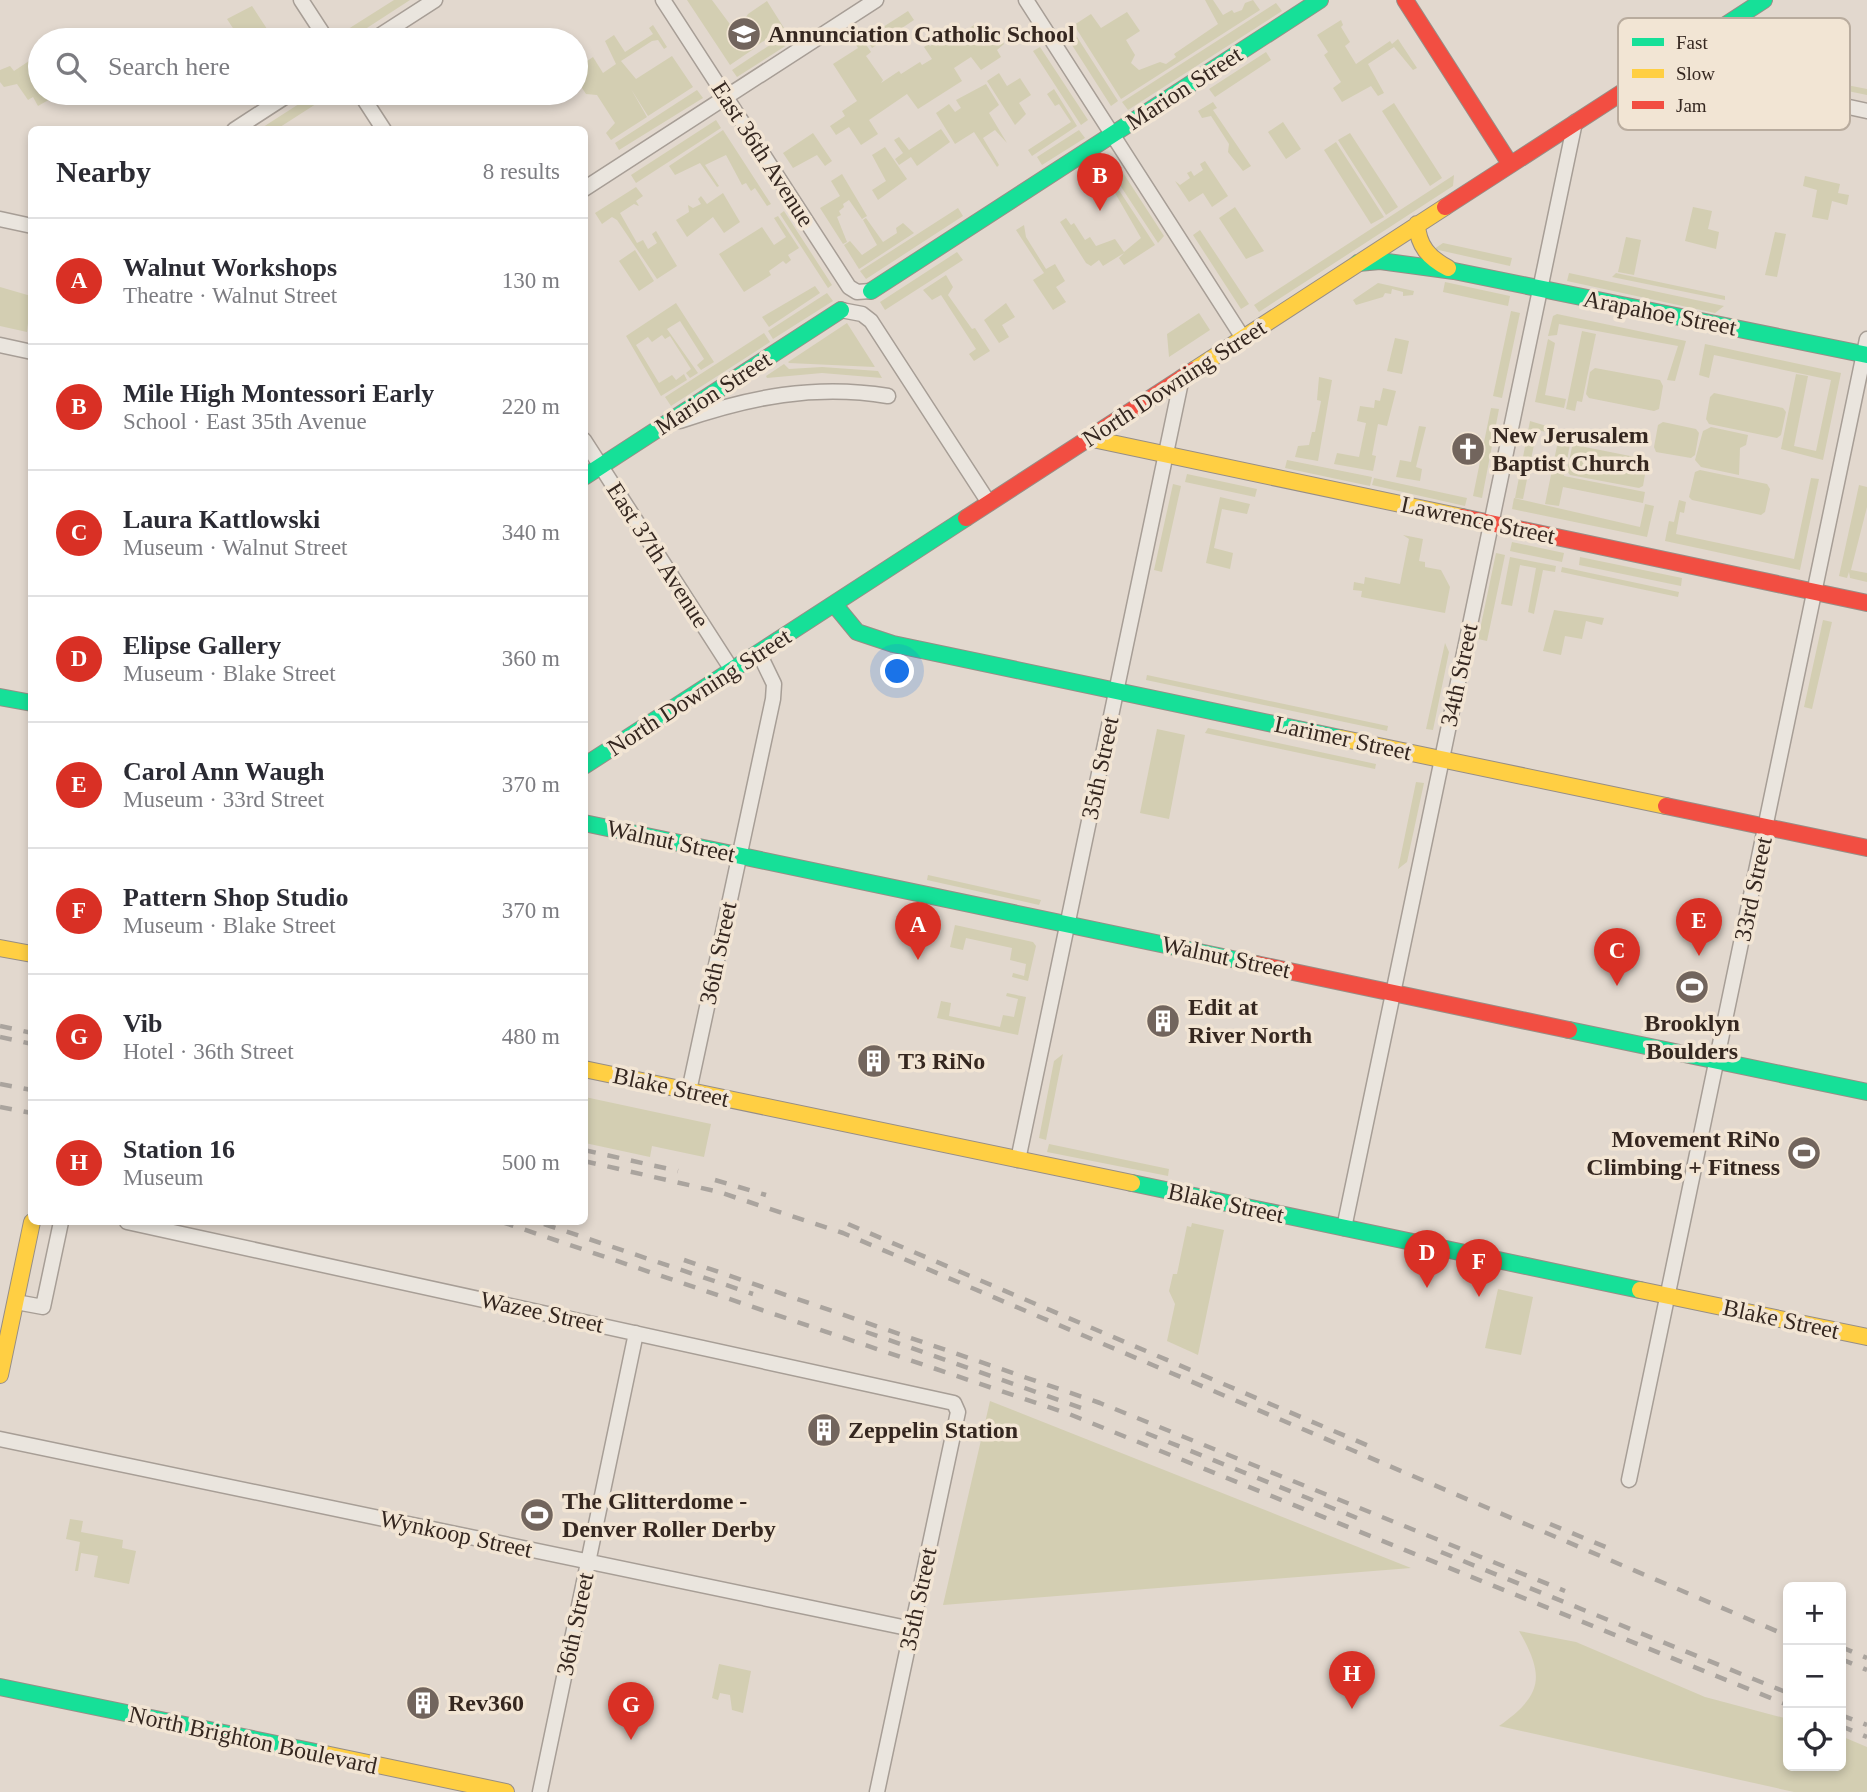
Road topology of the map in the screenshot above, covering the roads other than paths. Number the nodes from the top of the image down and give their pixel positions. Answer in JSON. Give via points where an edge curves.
{"nodes":[{"id":1,"x":301,"y":0,"type":"edge"},
{"id":2,"x":435,"y":0,"type":"edge"},
{"id":3,"x":663,"y":0,"type":"edge"},
{"id":4,"x":876,"y":0,"type":"edge"},
{"id":5,"x":1026,"y":0,"type":"edge"},
{"id":6,"x":1320,"y":0,"type":"edge"},
{"id":7,"x":1405,"y":0,"type":"edge"},
{"id":8,"x":1764,"y":0,"type":"edge"},
{"id":9,"x":1736,"y":18,"type":"edge"},
{"id":10,"x":319,"y":28,"type":"edge"},
{"id":11,"x":392,"y":28,"type":"edge"},
{"id":12,"x":1618,"y":94,"type":"edge"},
{"id":13,"x":726,"y":97,"type":"junction"},
{"id":14,"x":273,"y":105,"type":"edge"},
{"id":15,"x":368,"y":105,"type":"edge"},
{"id":16,"x":1575,"y":122,"type":"junction"},
{"id":17,"x":240,"y":126,"type":"edge"},
{"id":18,"x":381,"y":126,"type":"edge"},
{"id":19,"x":1112,"y":135,"type":"junction"},
{"id":20,"x":1510,"y":164,"type":"junction"},
{"id":21,"x":588,"y":186,"type":"edge"},
{"id":22,"x":0,"y":219,"type":"edge"},
{"id":23,"x":1417,"y":224,"type":"junction"},
{"id":24,"x":28,"y":225,"type":"edge"},
{"id":25,"x":1357,"y":263,"type":"junction"},
{"id":26,"x":1454,"y":271,"type":"junction"},
{"id":27,"x":1540,"y":289,"type":"junction"},
{"id":28,"x":871,"y":291,"type":"joint"},
{"id":29,"x":841,"y":310,"type":"joint"},
{"id":30,"x":1243,"y":338,"type":"junction"},
{"id":31,"x":0,"y":345,"type":"edge"},
{"id":32,"x":1866,"y":349,"type":"edge"},
{"id":33,"x":28,"y":351,"type":"edge"},
{"id":34,"x":1182,"y":377,"type":"junction"},
{"id":35,"x":888,"y":396,"type":"dead end"},
{"id":36,"x":659,"y":428,"type":"junction"},
{"id":37,"x":1088,"y":438,"type":"junction"},
{"id":38,"x":588,"y":446,"type":"edge"},
{"id":39,"x":1166,"y":454,"type":"junction"},
{"id":40,"x":601,"y":466,"type":"junction"},
{"id":41,"x":588,"y":474,"type":"edge"},
{"id":42,"x":989,"y":503,"type":"junction"},
{"id":43,"x":1491,"y":523,"type":"junction"},
{"id":44,"x":1815,"y":591,"type":"junction"},
{"id":45,"x":1867,"y":603,"type":"edge"},
{"id":46,"x":834,"y":604,"type":"junction"},
{"id":47,"x":759,"y":653,"type":"junction"},
{"id":48,"x":732,"y":670,"type":"junction"},
{"id":49,"x":1116,"y":691,"type":"junction"},
{"id":50,"x":0,"y":697,"type":"edge"},
{"id":51,"x":28,"y":703,"type":"edge"},
{"id":52,"x":1441,"y":758,"type":"junction"},
{"id":53,"x":588,"y":763,"type":"edge"},
{"id":54,"x":588,"y":824,"type":"edge"},
{"id":55,"x":1766,"y":827,"type":"junction"},
{"id":56,"x":1867,"y":848,"type":"edge"},
{"id":57,"x":738,"y":855,"type":"junction"},
{"id":58,"x":1067,"y":924,"type":"junction"},
{"id":59,"x":0,"y":948,"type":"edge"},
{"id":60,"x":28,"y":953,"type":"edge"},
{"id":61,"x":1393,"y":992,"type":"junction"},
{"id":62,"x":1717,"y":1060,"type":"junction"},
{"id":63,"x":588,"y":1070,"type":"edge"},
{"id":64,"x":689,"y":1091,"type":"junction"},
{"id":65,"x":1867,"y":1092,"type":"edge"},
{"id":66,"x":1018,"y":1160,"type":"junction"},
{"id":67,"x":31,"y":1225,"type":"edge"},
{"id":68,"x":60,"y":1225,"type":"edge"},
{"id":69,"x":141,"y":1225,"type":"edge"},
{"id":70,"x":1344,"y":1228,"type":"junction"},
{"id":71,"x":1669,"y":1296,"type":"junction"},
{"id":72,"x":16,"y":1302,"type":"junction"},
{"id":73,"x":636,"y":1333,"type":"junction"},
{"id":74,"x":1867,"y":1337,"type":"edge"},
{"id":75,"x":0,"y":1375,"type":"edge"},
{"id":76,"x":956,"y":1406,"type":"joint"},
{"id":77,"x":0,"y":1439,"type":"edge"},
{"id":78,"x":1629,"y":1480,"type":"dead end"},
{"id":79,"x":588,"y":1562,"type":"junction"},
{"id":80,"x":912,"y":1629,"type":"junction"},
{"id":81,"x":0,"y":1687,"type":"edge"},
{"id":82,"x":506,"y":1792,"type":"edge"},
{"id":83,"x":540,"y":1792,"type":"edge"},
{"id":84,"x":877,"y":1792,"type":"edge"}],
"edges":[{"from":1,"to":10,"type":"street"},
{"from":2,"to":11,"type":"street"},
{"from":3,"to":13,"type":"street","name":"East 36th Avenue"},
{"from":4,"to":13,"type":"street"},
{"from":5,"to":19,"type":"street"},
{"from":6,"to":19,"type":"street","name":"Marion Street"},
{"from":7,"to":20,"type":"street"},
{"from":8,"to":9,"type":"street","name":"North Downing Street"},
{"from":12,"to":16,"type":"street","name":"North Downing Street"},
{"from":13,"to":21,"type":"street"},
{"from":13,"to":28,"type":"street","name":"East 36th Avenue","via":[[849,286],[857,292]]},
{"from":14,"to":17,"type":"street"},
{"from":15,"to":18,"type":"street"},
{"from":16,"to":20,"type":"street","name":"North Downing Street"},
{"from":16,"to":27,"type":"street","name":"34th Street"},
{"from":19,"to":28,"type":"street","name":"Marion Street"},
{"from":19,"to":30,"type":"street"},
{"from":20,"to":23,"type":"street","name":"North Downing Street"},
{"from":22,"to":24,"type":"street"},
{"from":23,"to":25,"type":"street","name":"North Downing Street"},
{"from":23,"to":26,"type":"street","via":[[1416,235],[1424,251]]},
{"from":25,"to":26,"type":"street","name":"Arapahoe Street","via":[[1380,261]]},
{"from":25,"to":30,"type":"street","name":"North Downing Street"},
{"from":26,"to":27,"type":"street","name":"Arapahoe Street"},
{"from":27,"to":32,"type":"street","name":"Arapahoe Street"},
{"from":27,"to":43,"type":"street","name":"34th Street"},
{"from":29,"to":36,"type":"street","name":"Marion Street"},
{"from":29,"to":42,"type":"street","via":[[871,321]]},
{"from":30,"to":34,"type":"street","name":"North Downing Street"},
{"from":31,"to":33,"type":"street"},
{"from":32,"to":44,"type":"street","name":"33rd Street"},
{"from":34,"to":37,"type":"street","name":"North Downing Street"},
{"from":34,"to":39,"type":"street","name":"35th Street"},
{"from":35,"to":36,"type":"street","via":[[824,390],[774,394]]},
{"from":36,"to":40,"type":"street","name":"Marion Street"},
{"from":37,"to":39,"type":"street","name":"Lawrence Street"},
{"from":37,"to":42,"type":"street","name":"North Downing Street"},
{"from":38,"to":40,"type":"street","name":"East 37th Avenue"},
{"from":39,"to":43,"type":"street","name":"Lawrence Street"},
{"from":39,"to":49,"type":"street","name":"35th Street"},
{"from":40,"to":41,"type":"street","name":"Marion Street"},
{"from":40,"to":48,"type":"street","name":"East 37th Avenue"},
{"from":42,"to":46,"type":"street","name":"North Downing Street"},
{"from":43,"to":44,"type":"street","name":"Lawrence Street"},
{"from":43,"to":52,"type":"street","name":"34th Street"},
{"from":44,"to":45,"type":"street","name":"Lawrence Street"},
{"from":44,"to":55,"type":"street","name":"33rd Street"},
{"from":46,"to":47,"type":"street","name":"North Downing Street"},
{"from":46,"to":49,"type":"street","name":"Larimer Street","via":[[852,628],[872,639]]},
{"from":47,"to":48,"type":"street","name":"North Downing Street"},
{"from":47,"to":57,"type":"street","name":"36th Street","via":[[774,684]]},
{"from":48,"to":53,"type":"street","name":"North Downing Street"},
{"from":49,"to":52,"type":"street","name":"Larimer Street"},
{"from":49,"to":58,"type":"street","name":"35th Street"},
{"from":50,"to":51,"type":"street"},
{"from":52,"to":55,"type":"street","name":"Larimer Street"},
{"from":52,"to":61,"type":"street","name":"34th Street"},
{"from":54,"to":57,"type":"street","name":"Walnut Street"},
{"from":55,"to":56,"type":"street","name":"Larimer Street"},
{"from":55,"to":62,"type":"street","name":"33rd Street"},
{"from":57,"to":58,"type":"street","name":"Walnut Street"},
{"from":57,"to":64,"type":"street","name":"36th Street"},
{"from":58,"to":61,"type":"street","name":"Walnut Street"},
{"from":58,"to":66,"type":"street","name":"35th Street"},
{"from":59,"to":60,"type":"street"},
{"from":61,"to":62,"type":"street","name":"Walnut Street"},
{"from":61,"to":70,"type":"street","name":"34th Street"},
{"from":62,"to":65,"type":"street","name":"Walnut Street"},
{"from":62,"to":71,"type":"street","name":"33rd Street"},
{"from":63,"to":64,"type":"street","name":"Blake Street"},
{"from":64,"to":66,"type":"street","name":"Blake Street"},
{"from":66,"to":70,"type":"street","name":"Blake Street"},
{"from":67,"to":72,"type":"street"},
{"from":68,"to":72,"type":"street","via":[[43,1307]]},
{"from":69,"to":73,"type":"street","name":"Wazee Street"},
{"from":70,"to":71,"type":"street","name":"Blake Street"},
{"from":71,"to":74,"type":"street","name":"Blake Street"},
{"from":71,"to":78,"type":"street","name":"33rd Street"},
{"from":72,"to":75,"type":"street"},
{"from":73,"to":76,"type":"street","name":"Wazee Street"},
{"from":73,"to":79,"type":"street","name":"36th Street"},
{"from":76,"to":80,"type":"street","name":"35th Street"},
{"from":77,"to":79,"type":"street","name":"Wynkoop Street"},
{"from":79,"to":80,"type":"street","name":"Wynkoop Street"},
{"from":79,"to":83,"type":"street","name":"36th Street"},
{"from":80,"to":84,"type":"street","name":"35th Street"},
{"from":81,"to":82,"type":"street","name":"North Brighton Boulevard"}]}
